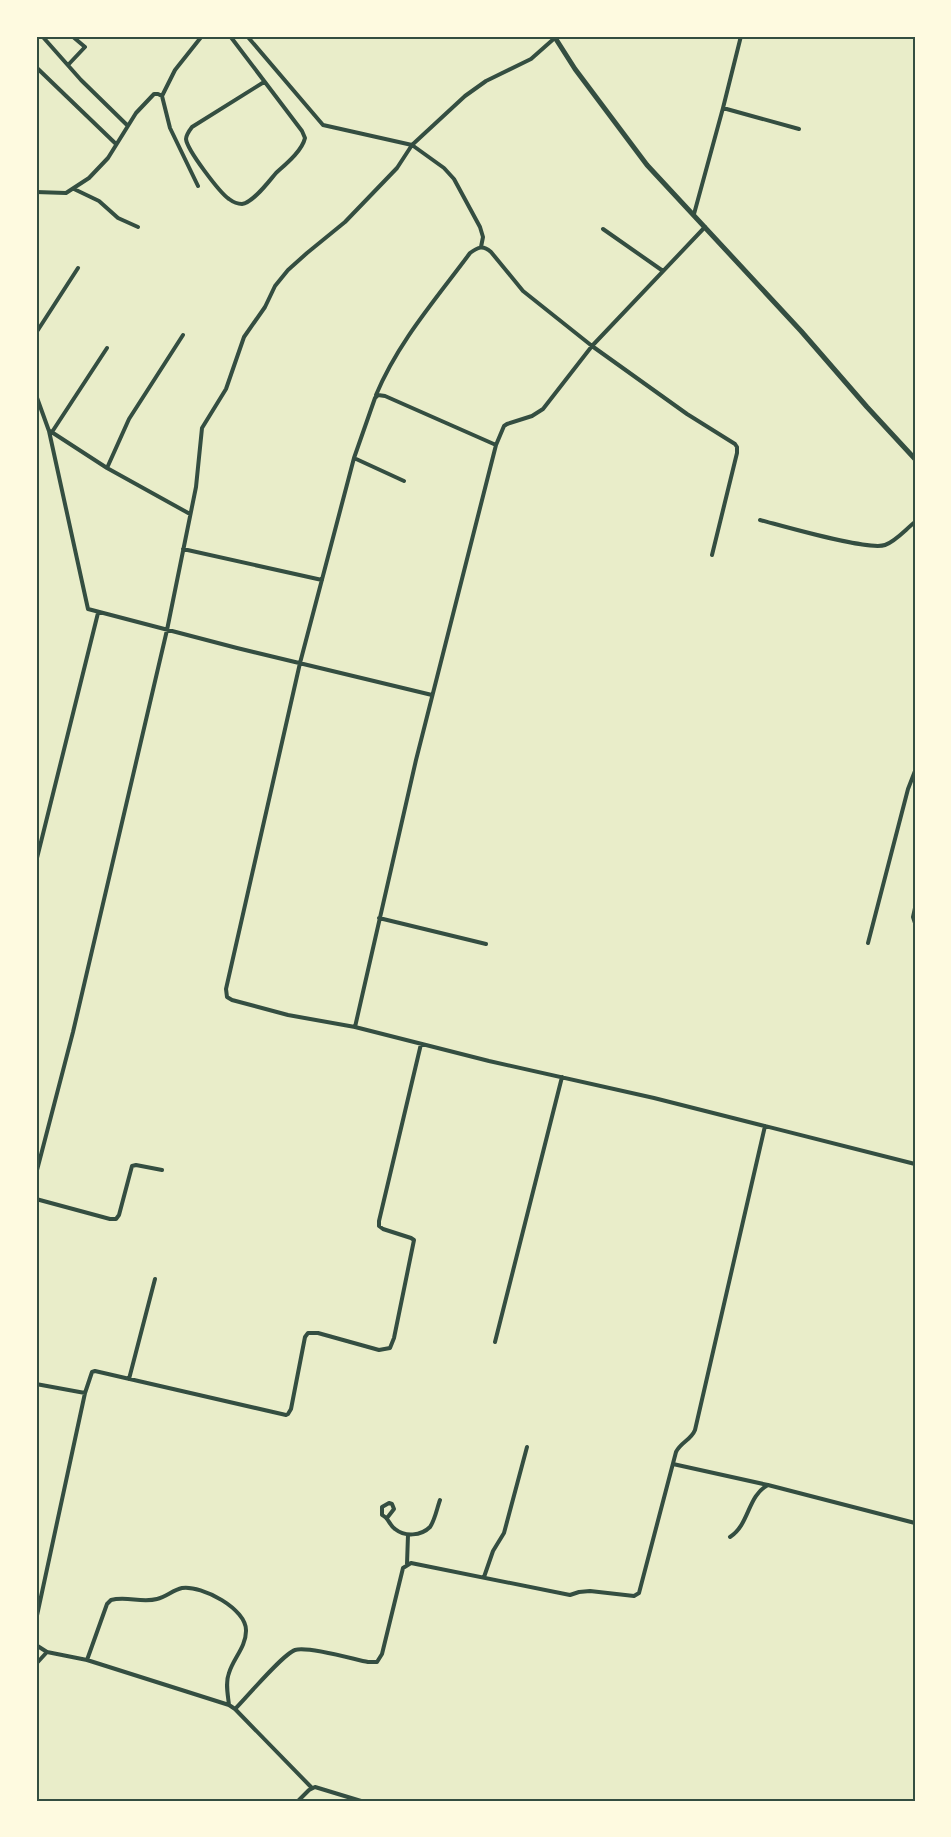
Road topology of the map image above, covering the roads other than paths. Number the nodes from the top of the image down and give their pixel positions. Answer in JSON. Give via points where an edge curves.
{"nodes":[{"id":1,"x":42,"y":36,"type":"edge"},
{"id":2,"x":72,"y":36,"type":"edge"},
{"id":3,"x":202,"y":36,"type":"edge"},
{"id":4,"x":230,"y":36,"type":"edge"},
{"id":5,"x":247,"y":36,"type":"edge"},
{"id":6,"x":741,"y":36,"type":"edge"},
{"id":7,"x":556,"y":37,"type":"edge"},
{"id":8,"x":68,"y":65,"type":"junction"},
{"id":9,"x":36,"y":67,"type":"edge"},
{"id":10,"x":264,"y":82,"type":"junction"},
{"id":11,"x":162,"y":96,"type":"junction"},
{"id":12,"x":723,"y":108,"type":"junction"},
{"id":13,"x":127,"y":125,"type":"junction"},
{"id":14,"x":799,"y":129,"type":"dead end"},
{"id":15,"x":116,"y":144,"type":"junction"},
{"id":16,"x":412,"y":145,"type":"junction"},
{"id":17,"x":198,"y":186,"type":"dead end"},
{"id":18,"x":73,"y":189,"type":"junction"},
{"id":19,"x":36,"y":192,"type":"edge"},
{"id":20,"x":694,"y":214,"type":"junction"},
{"id":21,"x":138,"y":227,"type":"dead end"},
{"id":22,"x":705,"y":227,"type":"junction"},
{"id":23,"x":603,"y":229,"type":"dead end"},
{"id":24,"x":481,"y":247,"type":"junction"},
{"id":25,"x":78,"y":268,"type":"dead end"},
{"id":26,"x":663,"y":271,"type":"junction"},
{"id":27,"x":36,"y":333,"type":"edge"},
{"id":28,"x":183,"y":335,"type":"dead end"},
{"id":29,"x":592,"y":346,"type":"junction"},
{"id":30,"x":107,"y":348,"type":"dead end"},
{"id":31,"x":36,"y":395,"type":"edge"},
{"id":32,"x":376,"y":396,"type":"junction"},
{"id":33,"x":51,"y":431,"type":"junction"},
{"id":34,"x":496,"y":445,"type":"junction"},
{"id":35,"x":354,"y":458,"type":"junction"},
{"id":36,"x":915,"y":459,"type":"edge"},
{"id":37,"x":107,"y":468,"type":"junction"},
{"id":38,"x":404,"y":481,"type":"dead end"},
{"id":39,"x":190,"y":514,"type":"junction"},
{"id":40,"x":760,"y":520,"type":"dead end"},
{"id":41,"x":915,"y":522,"type":"edge"},
{"id":42,"x":183,"y":549,"type":"junction"},
{"id":43,"x":712,"y":555,"type":"dead end"},
{"id":44,"x":322,"y":580,"type":"junction"},
{"id":45,"x":98,"y":613,"type":"junction"},
{"id":46,"x":167,"y":630,"type":"junction"},
{"id":47,"x":300,"y":663,"type":"junction"},
{"id":48,"x":432,"y":695,"type":"junction"},
{"id":49,"x":915,"y":771,"type":"edge"},
{"id":50,"x":36,"y":862,"type":"edge"},
{"id":51,"x":915,"y":908,"type":"edge"},
{"id":52,"x":379,"y":918,"type":"junction"},
{"id":53,"x":915,"y":923,"type":"edge"},
{"id":54,"x":868,"y":943,"type":"dead end"},
{"id":55,"x":486,"y":944,"type":"dead end"},
{"id":56,"x":355,"y":1027,"type":"junction"},
{"id":57,"x":421,"y":1044,"type":"junction"},
{"id":58,"x":562,"y":1077,"type":"junction"},
{"id":59,"x":765,"y":1126,"type":"junction"},
{"id":60,"x":915,"y":1164,"type":"edge"},
{"id":61,"x":162,"y":1170,"type":"dead end"},
{"id":62,"x":36,"y":1174,"type":"edge"},
{"id":63,"x":36,"y":1199,"type":"edge"},
{"id":64,"x":155,"y":1280,"type":"dead end"},
{"id":65,"x":495,"y":1342,"type":"dead end"},
{"id":66,"x":129,"y":1379,"type":"junction"},
{"id":67,"x":36,"y":1384,"type":"edge"},
{"id":68,"x":85,"y":1393,"type":"junction"},
{"id":69,"x":527,"y":1447,"type":"dead end"},
{"id":70,"x":673,"y":1464,"type":"junction"},
{"id":71,"x":768,"y":1485,"type":"junction"},
{"id":72,"x":440,"y":1500,"type":"dead end"},
{"id":73,"x":387,"y":1518,"type":"dead end"},
{"id":74,"x":915,"y":1523,"type":"edge"},
{"id":75,"x":408,"y":1535,"type":"junction"},
{"id":76,"x":730,"y":1537,"type":"dead end"},
{"id":77,"x":407,"y":1564,"type":"junction"},
{"id":78,"x":484,"y":1577,"type":"junction"},
{"id":79,"x":36,"y":1620,"type":"edge"},
{"id":80,"x":36,"y":1645,"type":"edge"},
{"id":81,"x":47,"y":1652,"type":"junction"},
{"id":82,"x":87,"y":1660,"type":"junction"},
{"id":83,"x":36,"y":1664,"type":"edge"},
{"id":84,"x":229,"y":1705,"type":"junction"},
{"id":85,"x":235,"y":1709,"type":"junction"},
{"id":86,"x":312,"y":1788,"type":"junction"},
{"id":87,"x":298,"y":1801,"type":"edge"},
{"id":88,"x":361,"y":1801,"type":"edge"}],
"edges":[{"from":1,"to":8,"type":"street"},
{"from":2,"to":8,"type":"street","via":[[85,47]]},
{"from":3,"to":11,"type":"street","via":[[175,70]]},
{"from":4,"to":10,"type":"street"},
{"from":5,"to":16,"type":"street","via":[[323,125]]},
{"from":6,"to":12,"type":"street"},
{"from":7,"to":16,"type":"street","via":[[531,59],[465,96]]},
{"from":7,"to":20,"type":"street","via":[[574,69],[647,165]]},
{"from":8,"to":13,"type":"street"},
{"from":9,"to":15,"type":"street"},
{"from":10,"to":10,"type":"street","via":[[302,131],[304,143],[257,195],[239,204],[227,197],[204,169],[191,150],[187,135],[192,127]]},
{"from":11,"to":13,"type":"street","via":[[154,94]]},
{"from":11,"to":17,"type":"street","via":[[170,128]]},
{"from":12,"to":14,"type":"street"},
{"from":12,"to":20,"type":"street"},
{"from":13,"to":15,"type":"street"},
{"from":15,"to":18,"type":"street","via":[[100,167]]},
{"from":16,"to":24,"type":"street","via":[[454,179],[480,226]]},
{"from":16,"to":39,"type":"street","via":[[397,168],[345,222],[279,280],[244,337],[226,389],[201,431]]},
{"from":18,"to":19,"type":"street","via":[[61,194]]},
{"from":18,"to":21,"type":"street"},
{"from":20,"to":22,"type":"street"},
{"from":22,"to":26,"type":"street"},
{"from":22,"to":36,"type":"street"},
{"from":23,"to":26,"type":"street"},
{"from":24,"to":29,"type":"street","via":[[491,252],[523,291]]},
{"from":24,"to":32,"type":"street","via":[[471,253],[415,325]]},
{"from":25,"to":27,"type":"street"},
{"from":26,"to":29,"type":"street"},
{"from":28,"to":37,"type":"street","via":[[129,419]]},
{"from":29,"to":34,"type":"street","via":[[543,409],[507,424]]},
{"from":29,"to":43,"type":"street","via":[[737,447]]},
{"from":30,"to":33,"type":"street"},
{"from":31,"to":33,"type":"street"},
{"from":32,"to":34,"type":"street","via":[[385,396]]},
{"from":32,"to":35,"type":"street"},
{"from":33,"to":37,"type":"street"},
{"from":33,"to":45,"type":"street","via":[[87,608]]},
{"from":34,"to":48,"type":"street"},
{"from":35,"to":38,"type":"street"},
{"from":35,"to":44,"type":"street"},
{"from":37,"to":39,"type":"street"},
{"from":39,"to":42,"type":"street"},
{"from":40,"to":41,"type":"street","via":[[876,546],[886,545]]},
{"from":42,"to":44,"type":"street"},
{"from":42,"to":46,"type":"street"},
{"from":44,"to":47,"type":"street"},
{"from":45,"to":46,"type":"street"},
{"from":45,"to":50,"type":"street"},
{"from":46,"to":47,"type":"street"},
{"from":46,"to":62,"type":"street"},
{"from":47,"to":48,"type":"street"},
{"from":47,"to":56,"type":"street","via":[[226,994],[232,1000],[288,1015]]},
{"from":48,"to":52,"type":"street"},
{"from":49,"to":54,"type":"street"},
{"from":51,"to":53,"type":"street"},
{"from":52,"to":55,"type":"street"},
{"from":52,"to":56,"type":"street"},
{"from":56,"to":57,"type":"street"},
{"from":57,"to":58,"type":"street"},
{"from":57,"to":66,"type":"street","via":[[379,1221],[383,1229],[414,1240],[390,1348],[379,1350],[308,1333],[287,1414]]},
{"from":58,"to":59,"type":"street"},
{"from":58,"to":65,"type":"street"},
{"from":59,"to":60,"type":"street"},
{"from":59,"to":70,"type":"street","via":[[695,1430],[677,1449]]},
{"from":61,"to":63,"type":"street","via":[[132,1166],[116,1219]]},
{"from":64,"to":66,"type":"street"},
{"from":66,"to":68,"type":"street","via":[[93,1371]]},
{"from":67,"to":68,"type":"street"},
{"from":68,"to":79,"type":"street"},
{"from":69,"to":78,"type":"street","via":[[504,1533]]},
{"from":70,"to":71,"type":"street"},
{"from":70,"to":78,"type":"street","via":[[637,1595],[583,1591],[570,1595]]},
{"from":71,"to":74,"type":"street"},
{"from":71,"to":76,"type":"street","via":[[758,1492],[741,1527]]},
{"from":72,"to":75,"type":"street","via":[[430,1527]]},
{"from":73,"to":75,"type":"street","via":[[394,1528]]},
{"from":75,"to":77,"type":"street"},
{"from":77,"to":78,"type":"street","via":[[414,1562]]},
{"from":77,"to":85,"type":"street","via":[[377,1662],[295,1650]]},
{"from":80,"to":81,"type":"street"},
{"from":81,"to":82,"type":"street"},
{"from":81,"to":83,"type":"street"},
{"from":82,"to":84,"type":"street"},
{"from":82,"to":84,"type":"street","via":[[111,1600],[157,1599],[180,1588],[212,1594],[241,1616],[246,1629],[228,1674]]},
{"from":84,"to":85,"type":"street"},
{"from":85,"to":86,"type":"street"},
{"from":86,"to":87,"type":"street"},
{"from":86,"to":88,"type":"street"}]}
